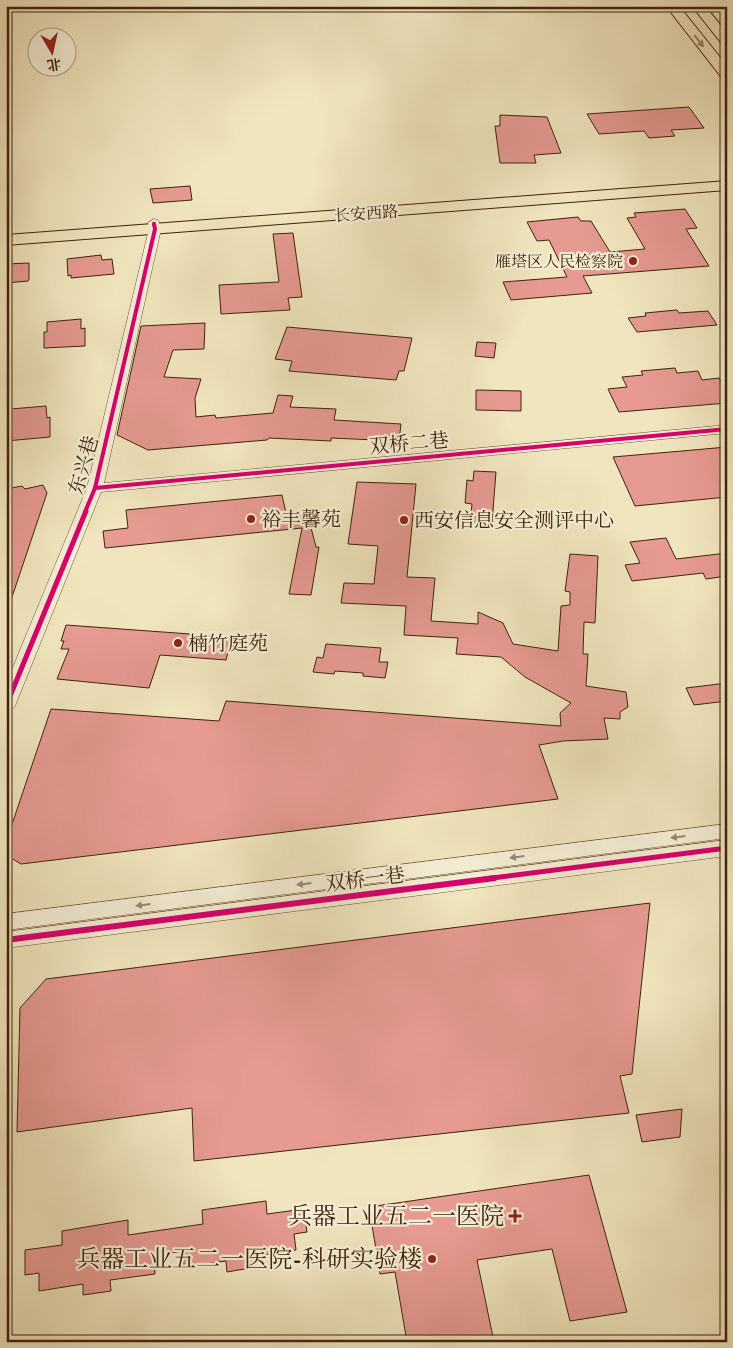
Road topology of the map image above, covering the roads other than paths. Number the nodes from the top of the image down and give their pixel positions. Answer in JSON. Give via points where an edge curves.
{"nodes":[{"id":1,"x":672,"y":6,"type":"edge"},
{"id":2,"x":698,"y":6,"type":"edge"},
{"id":3,"x":727,"y":41,"type":"edge"},
{"id":4,"x":727,"y":76,"type":"edge"},
{"id":5,"x":727,"y":179,"type":"edge"},
{"id":6,"x":727,"y":186,"type":"edge"},
{"id":7,"x":155,"y":226,"type":"junction"},
{"id":8,"x":6,"y":233,"type":"edge"},
{"id":9,"x":6,"y":240,"type":"edge"},
{"id":10,"x":727,"y":429,"type":"edge"},
{"id":11,"x":95,"y":488,"type":"junction"},
{"id":12,"x":6,"y":706,"type":"edge"},
{"id":13,"x":727,"y":831,"type":"edge"},
{"id":14,"x":727,"y":848,"type":"edge"},
{"id":15,"x":6,"y":922,"type":"edge"},
{"id":16,"x":6,"y":940,"type":"edge"}],
"edges":[{"from":1,"to":4,"type":"main road","one_way":true},
{"from":2,"to":3,"type":"main road"},
{"from":5,"to":7,"type":"main road","name":"长安西路"},
{"from":6,"to":7,"type":"main road","name":"长安西路"},
{"from":7,"to":8,"type":"main road","name":"长安西路"},
{"from":7,"to":9,"type":"main road","name":"长安西路"},
{"from":7,"to":11,"type":"street","name":"东兴巷"},
{"from":10,"to":11,"type":"street","name":"双桥二巷"},
{"from":11,"to":12,"type":"street","name":"东兴巷"},
{"from":13,"to":15,"type":"street","name":"双桥一巷","one_way":true},
{"from":14,"to":16,"type":"street","name":"双桥一巷"}]}
